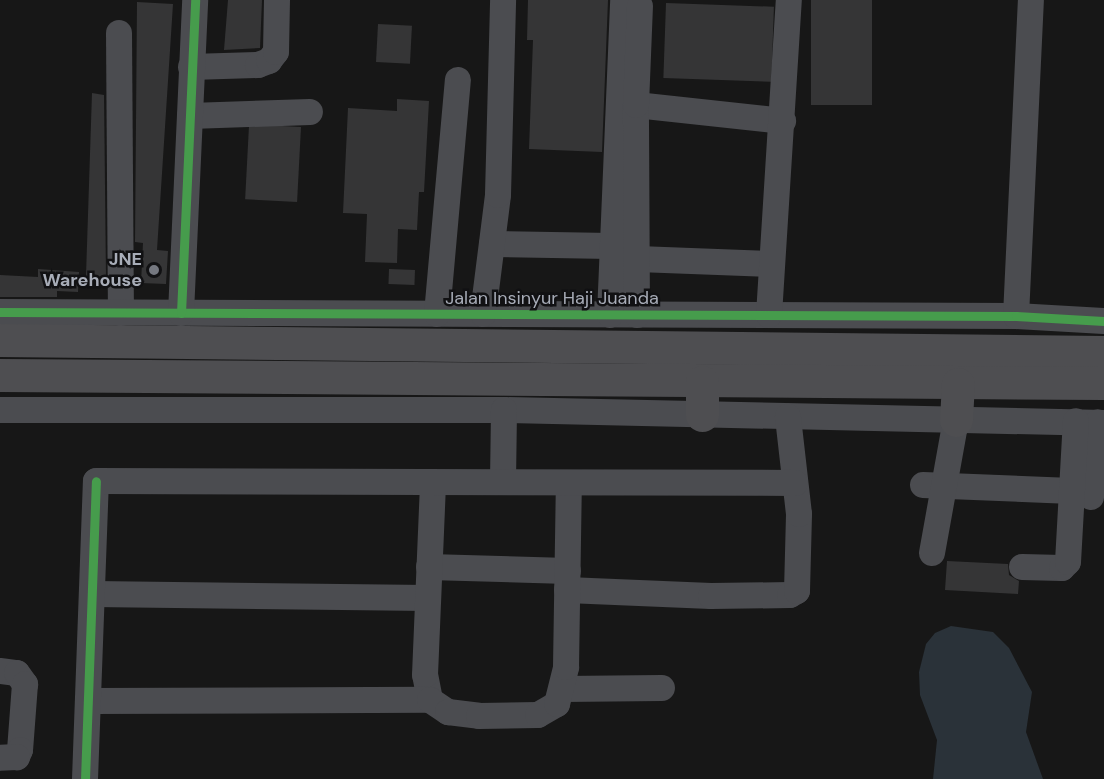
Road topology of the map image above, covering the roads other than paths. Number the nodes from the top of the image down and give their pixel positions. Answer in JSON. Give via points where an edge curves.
{"nodes":[{"id":1,"x":195,"y":0,"type":"edge"},
{"id":2,"x":277,"y":0,"type":"edge"},
{"id":3,"x":503,"y":0,"type":"edge"},
{"id":4,"x":623,"y":0,"type":"edge"},
{"id":5,"x":640,"y":0,"type":"edge"},
{"id":6,"x":789,"y":0,"type":"edge"},
{"id":7,"x":1031,"y":0,"type":"edge"},
{"id":8,"x":119,"y":33,"type":"dead end"},
{"id":9,"x":191,"y":67,"type":"junction"},
{"id":10,"x":459,"y":80,"type":"dead end"},
{"id":11,"x":636,"y":105,"type":"junction"},
{"id":12,"x":310,"y":112,"type":"dead end"},
{"id":13,"x":190,"y":116,"type":"junction"},
{"id":14,"x":783,"y":121,"type":"junction"},
{"id":15,"x":492,"y":244,"type":"junction"},
{"id":16,"x":611,"y":246,"type":"junction"},
{"id":17,"x":170,"y":250,"type":"dead end"},
{"id":18,"x":638,"y":259,"type":"junction"},
{"id":19,"x":771,"y":264,"type":"junction"},
{"id":20,"x":0,"y":312,"type":"edge"},
{"id":21,"x":121,"y":313,"type":"junction"},
{"id":22,"x":175,"y":313,"type":"junction"},
{"id":23,"x":437,"y":314,"type":"junction"},
{"id":24,"x":483,"y":314,"type":"junction"},
{"id":25,"x":610,"y":315,"type":"junction"},
{"id":26,"x":637,"y":315,"type":"junction"},
{"id":27,"x":769,"y":315,"type":"junction"},
{"id":28,"x":1016,"y":316,"type":"junction"},
{"id":29,"x":1104,"y":321,"type":"edge"},
{"id":30,"x":0,"y":340,"type":"edge"},
{"id":31,"x":1104,"y":352,"type":"edge"},
{"id":32,"x":0,"y":375,"type":"edge"},
{"id":33,"x":702,"y":382,"type":"junction"},
{"id":34,"x":1104,"y":383,"type":"edge"},
{"id":35,"x":958,"y":384,"type":"junction"},
{"id":36,"x":0,"y":410,"type":"edge"},
{"id":37,"x":702,"y":415,"type":"junction"},
{"id":38,"x":504,"y":430,"type":"junction"},
{"id":39,"x":955,"y":432,"type":"junction"},
{"id":40,"x":1088,"y":432,"type":"edge"},
{"id":41,"x":789,"y":433,"type":"junction"},
{"id":42,"x":433,"y":482,"type":"junction"},
{"id":43,"x":503,"y":482,"type":"junction"},
{"id":44,"x":569,"y":483,"type":"junction"},
{"id":45,"x":795,"y":483,"type":"junction"},
{"id":46,"x":935,"y":485,"type":"junction"},
{"id":47,"x":1082,"y":494,"type":"junction"},
{"id":48,"x":932,"y":553,"type":"dead end"},
{"id":49,"x":429,"y":567,"type":"junction"},
{"id":50,"x":1022,"y":567,"type":"dead end"},
{"id":51,"x":568,"y":580,"type":"junction"},
{"id":52,"x":93,"y":594,"type":"junction"},
{"id":53,"x":428,"y":598,"type":"junction"},
{"id":54,"x":0,"y":671,"type":"edge"},
{"id":55,"x":662,"y":688,"type":"dead end"},
{"id":56,"x":563,"y":690,"type":"junction"},
{"id":57,"x":430,"y":700,"type":"junction"},
{"id":58,"x":91,"y":701,"type":"junction"},
{"id":59,"x":11,"y":720,"type":"edge"},
{"id":60,"x":0,"y":758,"type":"edge"},
{"id":61,"x":85,"y":779,"type":"edge"}],
"edges":[{"from":1,"to":9,"type":"street"},
{"from":2,"to":9,"type":"street","via":[[276,52],[269,61],[258,65]]},
{"from":3,"to":15,"type":"street","via":[[498,195]]},
{"from":4,"to":16,"type":"street"},
{"from":5,"to":11,"type":"street"},
{"from":6,"to":14,"type":"street"},
{"from":7,"to":28,"type":"street"},
{"from":8,"to":21,"type":"street"},
{"from":9,"to":13,"type":"street"},
{"from":10,"to":23,"type":"street"},
{"from":11,"to":14,"type":"street"},
{"from":11,"to":18,"type":"street"},
{"from":12,"to":13,"type":"street"},
{"from":13,"to":22,"type":"street"},
{"from":14,"to":19,"type":"street"},
{"from":15,"to":16,"type":"street"},
{"from":15,"to":24,"type":"street"},
{"from":16,"to":25,"type":"street"},
{"from":17,"to":22,"type":"street"},
{"from":18,"to":19,"type":"street"},
{"from":18,"to":26,"type":"street"},
{"from":19,"to":27,"type":"street"},
{"from":20,"to":21,"type":"street","name":"Jalan Insinyur Haji Juanda"},
{"from":21,"to":22,"type":"street","name":"Jalan Insinyur Haji Juanda"},
{"from":22,"to":23,"type":"street","name":"Jalan Insinyur Haji Juanda"},
{"from":23,"to":24,"type":"street","name":"Jalan Insinyur Haji Juanda"},
{"from":24,"to":25,"type":"street","name":"Jalan Insinyur Haji Juanda"},
{"from":25,"to":26,"type":"street","name":"Jalan Insinyur Haji Juanda"},
{"from":26,"to":27,"type":"street","name":"Jalan Insinyur Haji Juanda"},
{"from":27,"to":28,"type":"street","name":"Jalan Insinyur Haji Juanda"},
{"from":28,"to":29,"type":"street","name":"Jalan Insinyur Haji Juanda"},
{"from":30,"to":31,"type":"highway"},
{"from":32,"to":33,"type":"highway"},
{"from":33,"to":35,"type":"highway"},
{"from":33,"to":37,"type":"highway"},
{"from":34,"to":35,"type":"highway"},
{"from":35,"to":39,"type":"highway"},
{"from":36,"to":38,"type":"street"},
{"from":37,"to":38,"type":"street"},
{"from":37,"to":41,"type":"street"},
{"from":38,"to":43,"type":"street"},
{"from":39,"to":40,"type":"street"},
{"from":39,"to":41,"type":"street"},
{"from":39,"to":46,"type":"street"},
{"from":40,"to":47,"type":"street"},
{"from":41,"to":45,"type":"street"},
{"from":42,"to":43,"type":"street"},
{"from":42,"to":49,"type":"street"},
{"from":42,"to":52,"type":"street","via":[[96,481]]},
{"from":43,"to":44,"type":"street"},
{"from":44,"to":45,"type":"street"},
{"from":44,"to":51,"type":"street"},
{"from":45,"to":51,"type":"street","via":[[799,514],[798,583],[797,591],[790,595]]},
{"from":46,"to":47,"type":"street"},
{"from":46,"to":48,"type":"street"},
{"from":47,"to":50,"type":"street","via":[[1068,562],[1062,568]]},
{"from":49,"to":51,"type":"street"},
{"from":49,"to":53,"type":"street"},
{"from":51,"to":56,"type":"street"},
{"from":52,"to":53,"type":"street"},
{"from":52,"to":58,"type":"street"},
{"from":53,"to":57,"type":"street","via":[[425,675]]},
{"from":54,"to":59,"type":"street","via":[[23,678]]},
{"from":55,"to":56,"type":"street"},
{"from":56,"to":57,"type":"street","via":[[557,705],[538,716],[448,712]]},
{"from":57,"to":58,"type":"street"},
{"from":58,"to":61,"type":"street"},
{"from":59,"to":60,"type":"street","via":[[17,757]]}]}
